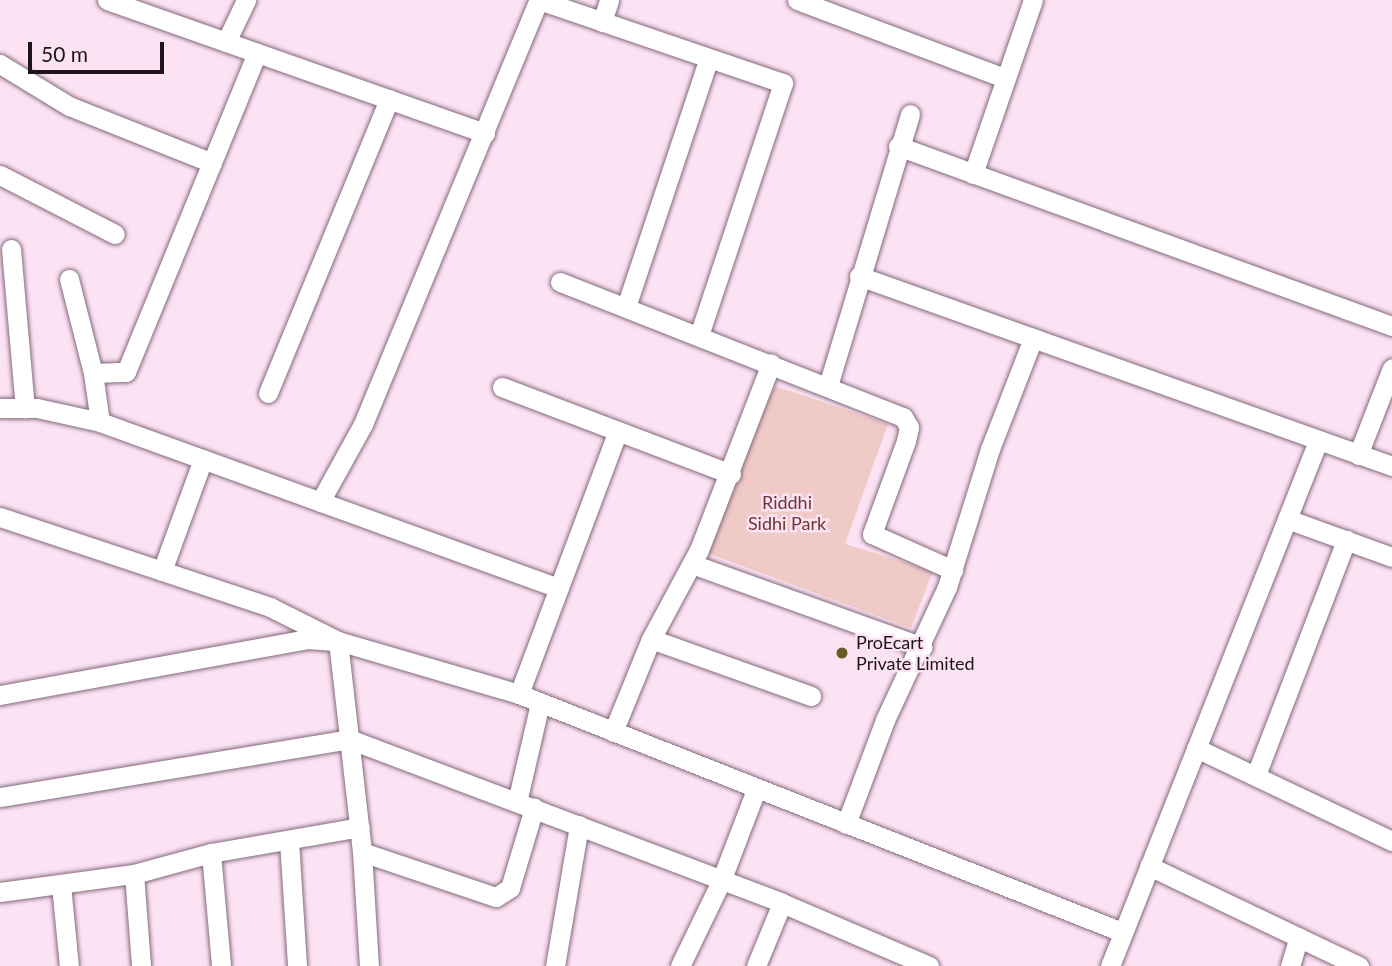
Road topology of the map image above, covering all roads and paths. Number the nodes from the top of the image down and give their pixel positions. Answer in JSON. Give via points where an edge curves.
{"nodes":[{"id":1,"x":107,"y":0,"type":"edge"},
{"id":2,"x":246,"y":0,"type":"edge"},
{"id":3,"x":609,"y":0,"type":"edge"},
{"id":4,"x":801,"y":1,"type":"edge"},
{"id":5,"x":1027,"y":1,"type":"edge"},
{"id":6,"x":602,"y":22,"type":"junction"},
{"id":7,"x":226,"y":43,"type":"junction"},
{"id":8,"x":257,"y":53,"type":"junction"},
{"id":9,"x":709,"y":58,"type":"junction"},
{"id":10,"x":0,"y":64,"type":"edge"},
{"id":11,"x":1004,"y":78,"type":"junction"},
{"id":12,"x":389,"y":99,"type":"junction"},
{"id":13,"x":910,"y":114,"type":"dead end"},
{"id":14,"x":485,"y":133,"type":"junction"},
{"id":15,"x":898,"y":146,"type":"junction"},
{"id":16,"x":212,"y":163,"type":"junction"},
{"id":17,"x":973,"y":174,"type":"junction"},
{"id":18,"x":0,"y":175,"type":"edge"},
{"id":19,"x":115,"y":234,"type":"dead end"},
{"id":20,"x":11,"y":249,"type":"dead end"},
{"id":21,"x":859,"y":276,"type":"junction"},
{"id":22,"x":69,"y":279,"type":"dead end"},
{"id":23,"x":560,"y":282,"type":"dead end"},
{"id":24,"x":626,"y":307,"type":"junction"},
{"id":25,"x":1392,"y":326,"type":"edge"},
{"id":26,"x":699,"y":335,"type":"junction"},
{"id":27,"x":1033,"y":338,"type":"junction"},
{"id":28,"x":771,"y":363,"type":"junction"},
{"id":29,"x":1392,"y":368,"type":"edge"},
{"id":30,"x":93,"y":373,"type":"junction"},
{"id":31,"x":828,"y":386,"type":"junction"},
{"id":32,"x":502,"y":387,"type":"dead end"},
{"id":33,"x":268,"y":393,"type":"dead end"},
{"id":34,"x":0,"y":408,"type":"edge"},
{"id":35,"x":25,"y":408,"type":"junction"},
{"id":36,"x":100,"y":422,"type":"junction"},
{"id":37,"x":618,"y":431,"type":"junction"},
{"id":38,"x":1318,"y":441,"type":"junction"},
{"id":39,"x":1358,"y":455,"type":"junction"},
{"id":40,"x":203,"y":459,"type":"junction"},
{"id":41,"x":1392,"y":466,"type":"edge"},
{"id":42,"x":731,"y":474,"type":"junction"},
{"id":43,"x":320,"y":502,"type":"junction"},
{"id":44,"x":0,"y":517,"type":"edge"},
{"id":45,"x":1287,"y":519,"type":"junction"},
{"id":46,"x":1346,"y":540,"type":"junction"},
{"id":47,"x":1392,"y":557,"type":"edge"},
{"id":48,"x":692,"y":564,"type":"junction"},
{"id":49,"x":953,"y":569,"type":"junction"},
{"id":50,"x":162,"y":571,"type":"junction"},
{"id":51,"x":559,"y":588,"type":"junction"},
{"id":52,"x":651,"y":639,"type":"junction"},
{"id":53,"x":338,"y":641,"type":"junction"},
{"id":54,"x":922,"y":647,"type":"junction"},
{"id":55,"x":519,"y":694,"type":"junction"},
{"id":56,"x":0,"y":695,"type":"edge"},
{"id":57,"x":811,"y":696,"type":"dead end"},
{"id":58,"x":540,"y":703,"type":"junction"},
{"id":59,"x":613,"y":732,"type":"junction"},
{"id":60,"x":349,"y":739,"type":"junction"},
{"id":61,"x":1196,"y":748,"type":"junction"},
{"id":62,"x":1256,"y":775,"type":"junction"},
{"id":63,"x":756,"y":790,"type":"junction"},
{"id":64,"x":0,"y":797,"type":"edge"},
{"id":65,"x":526,"y":805,"type":"junction"},
{"id":66,"x":845,"y":824,"type":"junction"},
{"id":67,"x":579,"y":825,"type":"junction"},
{"id":68,"x":360,"y":827,"type":"junction"},
{"id":69,"x":289,"y":841,"type":"junction"},
{"id":70,"x":1392,"y":841,"type":"edge"},
{"id":71,"x":362,"y":852,"type":"junction"},
{"id":72,"x":211,"y":853,"type":"junction"},
{"id":73,"x":1149,"y":866,"type":"junction"},
{"id":74,"x":134,"y":874,"type":"junction"},
{"id":75,"x":721,"y":881,"type":"junction"},
{"id":76,"x":61,"y":884,"type":"junction"},
{"id":77,"x":0,"y":892,"type":"edge"},
{"id":78,"x":782,"y":903,"type":"junction"},
{"id":79,"x":1122,"y":932,"type":"junction"},
{"id":80,"x":1299,"y":937,"type":"junction"},
{"id":81,"x":558,"y":965,"type":"edge"},
{"id":82,"x":69,"y":966,"type":"edge"},
{"id":83,"x":141,"y":966,"type":"edge"},
{"id":84,"x":221,"y":966,"type":"edge"},
{"id":85,"x":297,"y":966,"type":"edge"},
{"id":86,"x":369,"y":966,"type":"edge"},
{"id":87,"x":680,"y":966,"type":"edge"},
{"id":88,"x":756,"y":966,"type":"edge"},
{"id":89,"x":929,"y":966,"type":"edge"},
{"id":90,"x":1110,"y":966,"type":"edge"},
{"id":91,"x":1290,"y":966,"type":"edge"},
{"id":92,"x":1359,"y":966,"type":"edge"}],
"edges":[{"from":1,"to":7,"type":"street"},
{"from":2,"to":7,"type":"street"},
{"from":3,"to":6,"type":"street"},
{"from":4,"to":11,"type":"street"},
{"from":5,"to":11,"type":"street"},
{"from":6,"to":9,"type":"street"},
{"from":6,"to":14,"type":"street","via":[[539,0]]},
{"from":7,"to":8,"type":"street"},
{"from":8,"to":12,"type":"street"},
{"from":8,"to":16,"type":"street"},
{"from":9,"to":24,"type":"street"},
{"from":9,"to":26,"type":"street","via":[[783,83]]},
{"from":10,"to":16,"type":"street","via":[[69,106]]},
{"from":11,"to":17,"type":"street"},
{"from":12,"to":14,"type":"street"},
{"from":12,"to":33,"type":"street"},
{"from":13,"to":15,"type":"street"},
{"from":14,"to":43,"type":"street","via":[[363,424]]},
{"from":15,"to":17,"type":"street"},
{"from":15,"to":21,"type":"street"},
{"from":16,"to":30,"type":"street","via":[[126,372]]},
{"from":17,"to":25,"type":"street"},
{"from":18,"to":19,"type":"street"},
{"from":20,"to":35,"type":"street"},
{"from":21,"to":27,"type":"street"},
{"from":21,"to":31,"type":"street"},
{"from":22,"to":30,"type":"street"},
{"from":23,"to":24,"type":"street"},
{"from":24,"to":26,"type":"street"},
{"from":26,"to":28,"type":"street"},
{"from":27,"to":38,"type":"street"},
{"from":27,"to":49,"type":"street","via":[[990,449]]},
{"from":28,"to":31,"type":"street"},
{"from":28,"to":42,"type":"street"},
{"from":29,"to":39,"type":"street"},
{"from":30,"to":36,"type":"street"},
{"from":31,"to":49,"type":"street","via":[[903,416],[909,427],[872,534]]},
{"from":32,"to":37,"type":"street"},
{"from":34,"to":35,"type":"street"},
{"from":35,"to":36,"type":"street"},
{"from":36,"to":40,"type":"street"},
{"from":37,"to":42,"type":"street"},
{"from":37,"to":51,"type":"street"},
{"from":38,"to":39,"type":"street"},
{"from":38,"to":45,"type":"street"},
{"from":39,"to":41,"type":"street"},
{"from":40,"to":43,"type":"street"},
{"from":40,"to":50,"type":"street"},
{"from":42,"to":48,"type":"street"},
{"from":43,"to":51,"type":"street"},
{"from":44,"to":50,"type":"street"},
{"from":45,"to":46,"type":"street"},
{"from":45,"to":61,"type":"street"},
{"from":46,"to":47,"type":"street"},
{"from":46,"to":62,"type":"street"},
{"from":48,"to":52,"type":"street"},
{"from":48,"to":54,"type":"street"},
{"from":49,"to":54,"type":"street"},
{"from":50,"to":53,"type":"street","via":[[270,607]]},
{"from":51,"to":55,"type":"street"},
{"from":52,"to":57,"type":"street"},
{"from":52,"to":59,"type":"street"},
{"from":53,"to":55,"type":"street"},
{"from":53,"to":56,"type":"street","via":[[307,639]]},
{"from":53,"to":60,"type":"street"},
{"from":54,"to":66,"type":"street","via":[[885,720]]},
{"from":55,"to":58,"type":"street"},
{"from":58,"to":59,"type":"street"},
{"from":58,"to":65,"type":"street"},
{"from":59,"to":63,"type":"street"},
{"from":60,"to":64,"type":"street"},
{"from":60,"to":65,"type":"street"},
{"from":60,"to":68,"type":"street"},
{"from":61,"to":62,"type":"street"},
{"from":61,"to":73,"type":"street"},
{"from":62,"to":70,"type":"street"},
{"from":63,"to":66,"type":"street"},
{"from":63,"to":75,"type":"street"},
{"from":65,"to":67,"type":"street"},
{"from":65,"to":71,"type":"street","via":[[505,895],[496,897]]},
{"from":66,"to":79,"type":"street"},
{"from":67,"to":75,"type":"street"},
{"from":67,"to":81,"type":"street"},
{"from":68,"to":69,"type":"street"},
{"from":68,"to":71,"type":"street"},
{"from":69,"to":72,"type":"street"},
{"from":69,"to":85,"type":"street"},
{"from":71,"to":86,"type":"street"},
{"from":72,"to":74,"type":"street"},
{"from":72,"to":84,"type":"street"},
{"from":73,"to":79,"type":"street"},
{"from":73,"to":80,"type":"street"},
{"from":74,"to":76,"type":"street"},
{"from":74,"to":83,"type":"street"},
{"from":75,"to":78,"type":"street"},
{"from":75,"to":87,"type":"street"},
{"from":76,"to":77,"type":"street"},
{"from":76,"to":82,"type":"street"},
{"from":78,"to":88,"type":"street"},
{"from":78,"to":89,"type":"street"},
{"from":79,"to":90,"type":"street"},
{"from":80,"to":91,"type":"street"},
{"from":80,"to":92,"type":"street"}]}
